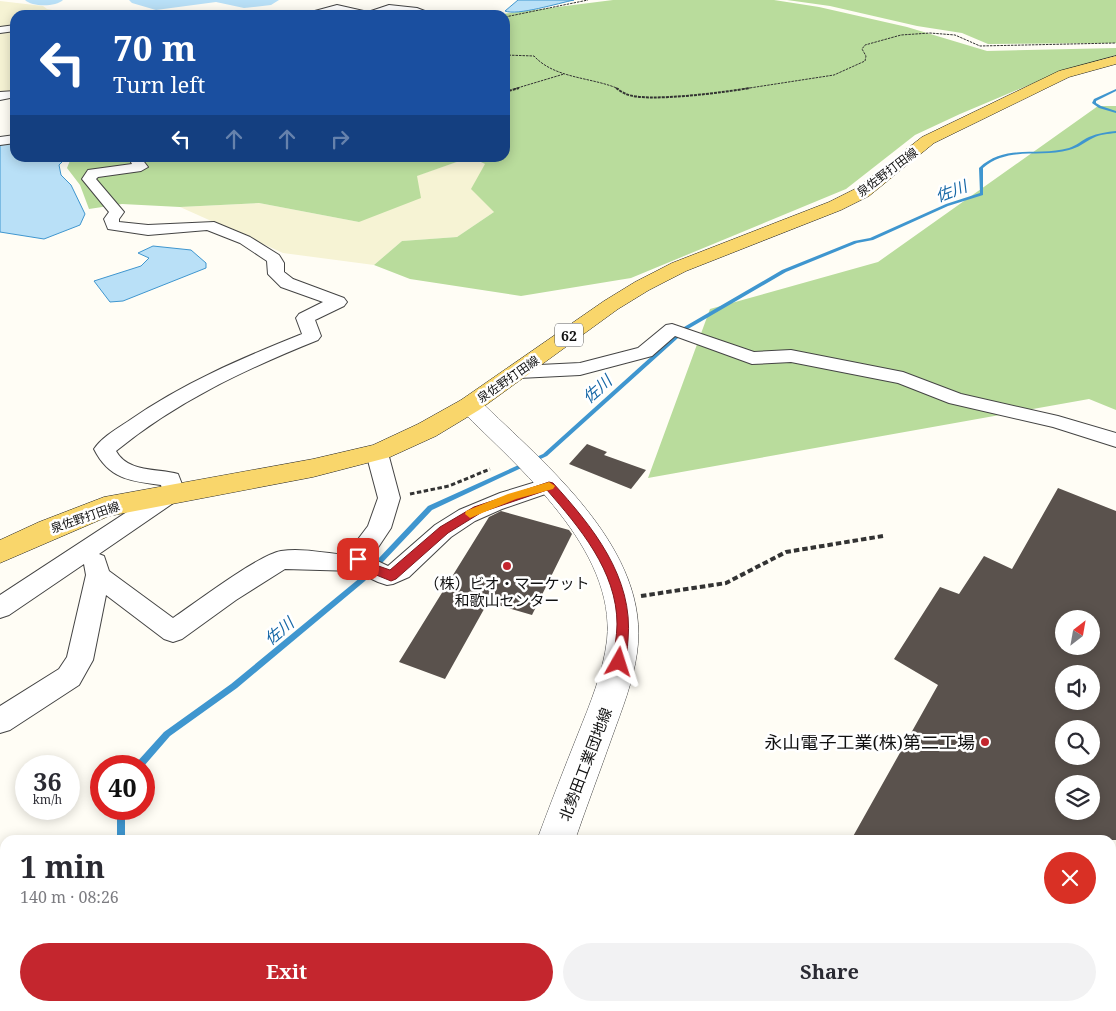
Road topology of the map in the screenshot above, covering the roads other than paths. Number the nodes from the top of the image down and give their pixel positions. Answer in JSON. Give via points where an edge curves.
{"nodes":[{"id":1,"x":328,"y":10,"type":"edge"},
{"id":2,"x":349,"y":10,"type":"edge"},
{"id":3,"x":384,"y":10,"type":"edge"},
{"id":4,"x":408,"y":10,"type":"edge"},
{"id":5,"x":1116,"y":60,"type":"edge"},
{"id":6,"x":138,"y":162,"type":"edge"},
{"id":7,"x":519,"y":372,"type":"junction"},
{"id":8,"x":470,"y":404,"type":"junction"},
{"id":9,"x":1116,"y":440,"type":"edge"},
{"id":10,"x":377,"y":452,"type":"junction"},
{"id":11,"x":544,"y":480,"type":"junction"},
{"id":12,"x":174,"y":492,"type":"junction"},
{"id":13,"x":93,"y":546,"type":"junction"},
{"id":14,"x":0,"y":552,"type":"edge"},
{"id":15,"x":367,"y":566,"type":"junction"},
{"id":16,"x":98,"y":575,"type":"junction"},
{"id":17,"x":0,"y":608,"type":"edge"},
{"id":18,"x":0,"y":721,"type":"edge"},
{"id":19,"x":558,"y":835,"type":"edge"}],
"edges":[{"from":1,"to":2,"type":"street"},
{"from":3,"to":4,"type":"street"},
{"from":5,"to":7,"type":"main road","name":"泉佐野打田線","number":"62","via":[[1064,74],[928,140],[863,192],[835,206],[679,267],[642,286]]},
{"from":6,"to":12,"type":"street","via":[[141,167],[92,173],[89,179],[117,212],[111,219],[113,226],[148,230],[209,225],[245,240],[273,258],[276,274],[287,283],[338,302],[305,318],[312,336],[194,389],[133,424],[105,449],[110,462],[127,472],[170,480]]},
{"from":7,"to":8,"type":"main road","name":"泉佐野打田線","number":"62"},
{"from":7,"to":9,"type":"street","via":[[580,369],[645,352],[672,329],[752,358],[791,356],[903,378],[956,399],[1058,422]]},
{"from":8,"to":10,"type":"main road","name":"泉佐野打田線","number":"62","via":[[426,430]]},
{"from":8,"to":11,"type":"street","name":"北勢田工業団地線"},
{"from":10,"to":12,"type":"main road","name":"泉佐野打田線","number":"62","via":[[313,468]]},
{"from":10,"to":15,"type":"street","via":[[389,498]]},
{"from":11,"to":15,"type":"street","via":[[478,509],[444,530],[391,576]]},
{"from":11,"to":19,"type":"street","name":"北勢田工業団地線","via":[[579,519],[606,561],[620,599],[623,624],[619,662],[611,692]]},
{"from":12,"to":13,"type":"street"},
{"from":12,"to":14,"type":"main road","name":"泉佐野打田線","number":"62","via":[[104,507]]},
{"from":13,"to":16,"type":"street"},
{"from":13,"to":17,"type":"street"},
{"from":15,"to":16,"type":"street","via":[[280,560],[173,632]]},
{"from":16,"to":18,"type":"street","via":[[80,660],[70,677]]}]}
